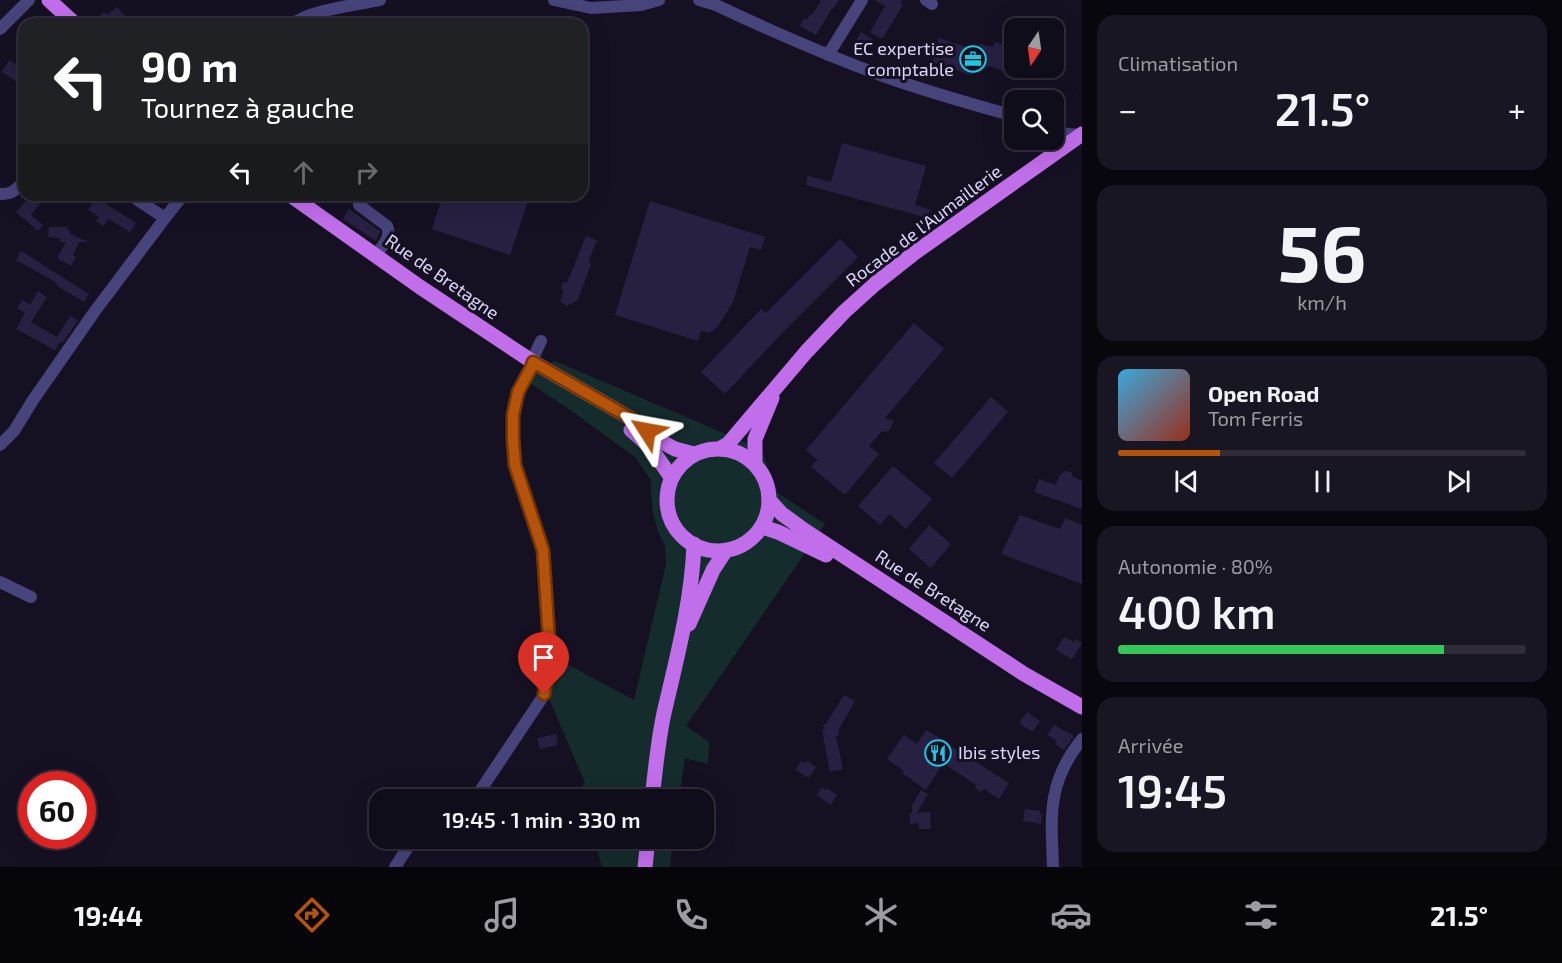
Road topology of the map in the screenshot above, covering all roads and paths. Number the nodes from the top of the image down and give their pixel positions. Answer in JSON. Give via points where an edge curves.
{"nodes":[{"id":1,"x":29,"y":0,"type":"edge"},
{"id":2,"x":49,"y":0,"type":"edge"},
{"id":3,"x":380,"y":0,"type":"edge"},
{"id":4,"x":554,"y":0,"type":"edge"},
{"id":5,"x":659,"y":0,"type":"edge"},
{"id":6,"x":699,"y":0,"type":"edge"},
{"id":7,"x":862,"y":0,"type":"edge"},
{"id":8,"x":717,"y":2,"type":"edge"},
{"id":9,"x":68,"y":18,"type":"edge"},
{"id":10,"x":302,"y":18,"type":"edge"},
{"id":11,"x":0,"y":29,"type":"edge"},
{"id":12,"x":828,"y":55,"type":"junction"},
{"id":13,"x":1004,"y":113,"type":"edge"},
{"id":14,"x":1064,"y":134,"type":"edge"},
{"id":15,"x":1081,"y":135,"type":"edge"},
{"id":16,"x":1051,"y":150,"type":"edge"},
{"id":17,"x":1048,"y":158,"type":"junction"},
{"id":18,"x":18,"y":187,"type":"edge"},
{"id":19,"x":0,"y":194,"type":"edge"},
{"id":20,"x":139,"y":201,"type":"edge"},
{"id":21,"x":178,"y":201,"type":"edge"},
{"id":22,"x":299,"y":201,"type":"edge"},
{"id":23,"x":359,"y":205,"type":"dead end"},
{"id":24,"x":165,"y":218,"type":"junction"},
{"id":25,"x":376,"y":255,"type":"junction"},
{"id":26,"x":541,"y":341,"type":"dead end"},
{"id":27,"x":533,"y":362,"type":"junction"},
{"id":28,"x":574,"y":386,"type":"junction"},
{"id":29,"x":776,"y":388,"type":"junction"},
{"id":30,"x":0,"y":445,"type":"edge"},
{"id":31,"x":721,"y":448,"type":"junction"},
{"id":32,"x":694,"y":454,"type":"junction"},
{"id":33,"x":755,"y":464,"type":"junction"},
{"id":34,"x":671,"y":477,"type":"junction"},
{"id":35,"x":769,"y":500,"type":"junction"},
{"id":36,"x":762,"y":527,"type":"junction"},
{"id":37,"x":694,"y":544,"type":"junction"},
{"id":38,"x":726,"y":550,"type":"junction"},
{"id":39,"x":0,"y":582,"type":"edge"},
{"id":40,"x":31,"y":597,"type":"dead end"},
{"id":41,"x":680,"y":646,"type":"junction"},
{"id":42,"x":1082,"y":707,"type":"edge"},
{"id":43,"x":1082,"y":718,"type":"edge"},
{"id":44,"x":1082,"y":739,"type":"edge"},
{"id":45,"x":481,"y":789,"type":"edge"},
{"id":46,"x":654,"y":789,"type":"edge"},
{"id":47,"x":407,"y":849,"type":"edge"},
{"id":48,"x":647,"y":849,"type":"edge"},
{"id":49,"x":395,"y":867,"type":"edge"},
{"id":50,"x":645,"y":867,"type":"edge"},
{"id":51,"x":1053,"y":867,"type":"edge"}],
"edges":[{"from":1,"to":11,"type":"street"},
{"from":2,"to":9,"type":"main road"},
{"from":3,"to":10,"type":"street"},
{"from":4,"to":5,"type":"street","via":[[591,8]]},
{"from":6,"to":8,"type":"street"},
{"from":7,"to":12,"type":"street"},
{"from":8,"to":12,"type":"street"},
{"from":12,"to":13,"type":"street"},
{"from":14,"to":15,"type":"street"},
{"from":15,"to":17,"type":"main road","name":"Rocade de l'Aumaillerie"},
{"from":16,"to":17,"type":"street"},
{"from":17,"to":29,"type":"main road","name":"Rocade de l'Aumaillerie","via":[[875,284],[807,351]]},
{"from":18,"to":19,"type":"street"},
{"from":20,"to":24,"type":"street"},
{"from":21,"to":24,"type":"street"},
{"from":22,"to":25,"type":"main road","name":"Rue de Bretagne"},
{"from":23,"to":25,"type":"street","via":[[389,231]]},
{"from":24,"to":30,"type":"street"},
{"from":25,"to":27,"type":"main road","name":"Rue de Bretagne"},
{"from":26,"to":27,"type":"street"},
{"from":27,"to":28,"type":"main road","name":"Rue de Bretagne"},
{"from":27,"to":45,"type":"street","via":[[518,392],[513,439],[515,465],[543,550],[550,655],[544,694]]},
{"from":28,"to":32,"type":"main road","name":"Rue de Bretagne","via":[[664,443]]},
{"from":28,"to":34,"type":"main road","name":"Rue de Bretagne","via":[[650,447]]},
{"from":29,"to":31,"type":"main road","name":"Rocade de l'Aumaillerie"},
{"from":29,"to":33,"type":"main road","name":"Rocade de l'Aumaillerie","via":[[755,439]]},
{"from":31,"to":32,"type":"main road"},
{"from":31,"to":33,"type":"main road","via":[[733,450]]},
{"from":32,"to":34,"type":"main road"},
{"from":33,"to":35,"type":"main road","via":[[766,480]]},
{"from":34,"to":37,"type":"main road","via":[[667,492],[671,521]]},
{"from":35,"to":36,"type":"main road"},
{"from":35,"to":42,"type":"main road","name":"Rue de Bretagne","via":[[804,530],[1024,674]]},
{"from":36,"to":38,"type":"main road","via":[[740,546]]},
{"from":36,"to":43,"type":"main road","name":"Rue de Bretagne","via":[[820,551]]},
{"from":37,"to":38,"type":"main road","via":[[714,551]]},
{"from":37,"to":41,"type":"main road"},
{"from":38,"to":41,"type":"main road","via":[[713,570]]},
{"from":39,"to":40,"type":"street"},
{"from":41,"to":46,"type":"main road","via":[[664,716]]},
{"from":44,"to":51,"type":"street","via":[[1058,779],[1052,804]]},
{"from":47,"to":49,"type":"street"},
{"from":48,"to":50,"type":"main road"}]}
